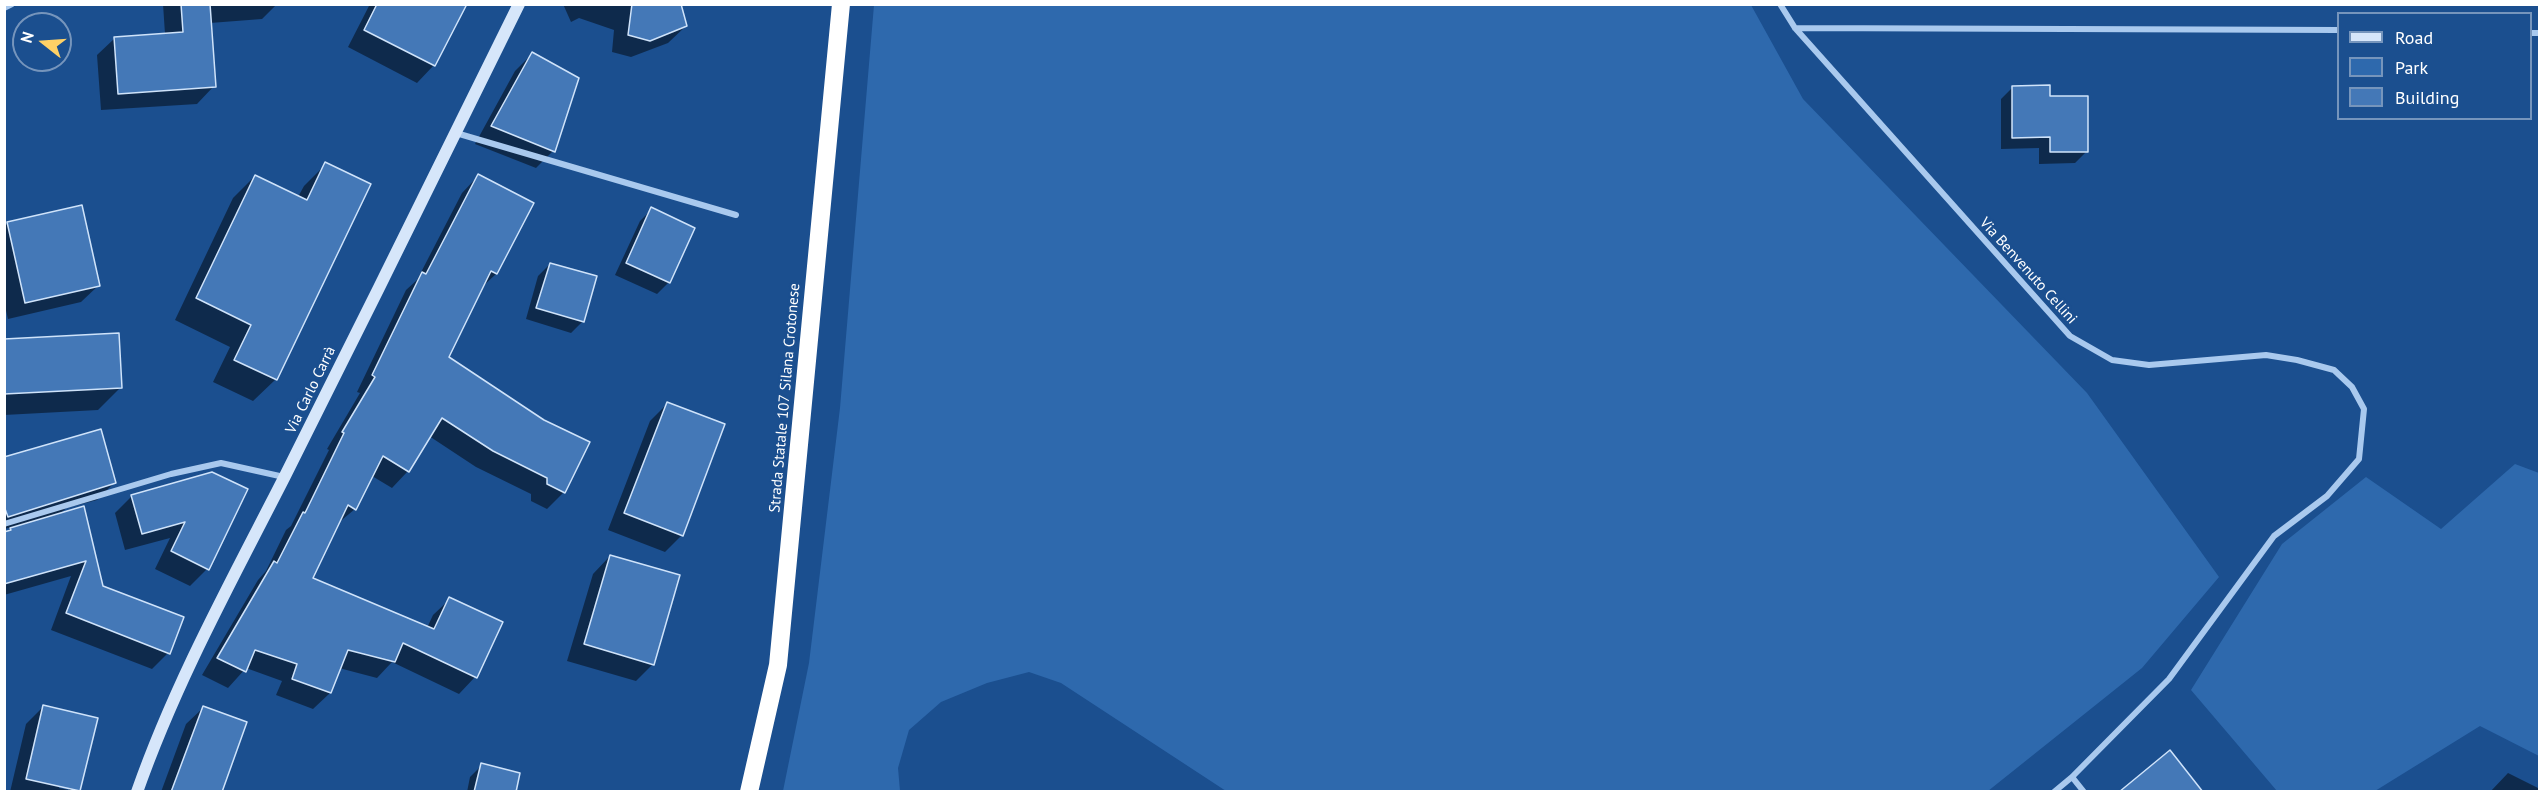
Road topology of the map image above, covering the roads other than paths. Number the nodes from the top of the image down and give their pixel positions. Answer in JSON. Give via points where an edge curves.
{"nodes":[{"id":1,"x":12,"y":4,"type":"edge"},
{"id":2,"x":519,"y":4,"type":"edge"},
{"id":3,"x":841,"y":4,"type":"edge"},
{"id":4,"x":1780,"y":4,"type":"edge"},
{"id":5,"x":4,"y":8,"type":"edge"},
{"id":6,"x":1795,"y":28,"type":"junction"},
{"id":7,"x":2337,"y":30,"type":"edge"},
{"id":8,"x":456,"y":133,"type":"junction"},
{"id":9,"x":736,"y":215,"type":"dead end"},
{"id":10,"x":284,"y":477,"type":"junction"},
{"id":11,"x":4,"y":524,"type":"edge"},
{"id":12,"x":2073,"y":777,"type":"junction"},
{"id":13,"x":749,"y":791,"type":"edge"},
{"id":14,"x":137,"y":792,"type":"edge"},
{"id":15,"x":2054,"y":792,"type":"edge"},
{"id":16,"x":2084,"y":792,"type":"edge"}],
"edges":[{"from":1,"to":5,"type":"street"},
{"from":2,"to":8,"type":"main road","name":"Via Carlo Carrà"},
{"from":3,"to":13,"type":"highway","name":"Strada Statale 107 Silana Crotonese","via":[[778,665]]},
{"from":4,"to":6,"type":"street","name":"Via Benvenuto Cellini"},
{"from":6,"to":7,"type":"street"},
{"from":6,"to":12,"type":"street","name":"Via Benvenuto Cellini","via":[[2070,336],[2112,360],[2149,365],[2266,356],[2297,360],[2334,370],[2352,387],[2364,409],[2359,459],[2327,496],[2274,536],[2169,679]]},
{"from":8,"to":9,"type":"street"},
{"from":8,"to":10,"type":"main road","name":"Via Carlo Carrà"},
{"from":10,"to":11,"type":"street","via":[[221,463]]},
{"from":10,"to":14,"type":"main road","name":"Via Carlo Carrà","via":[[174,696]]},
{"from":12,"to":15,"type":"street","name":"Via Benvenuto Cellini"},
{"from":12,"to":16,"type":"street"}]}
